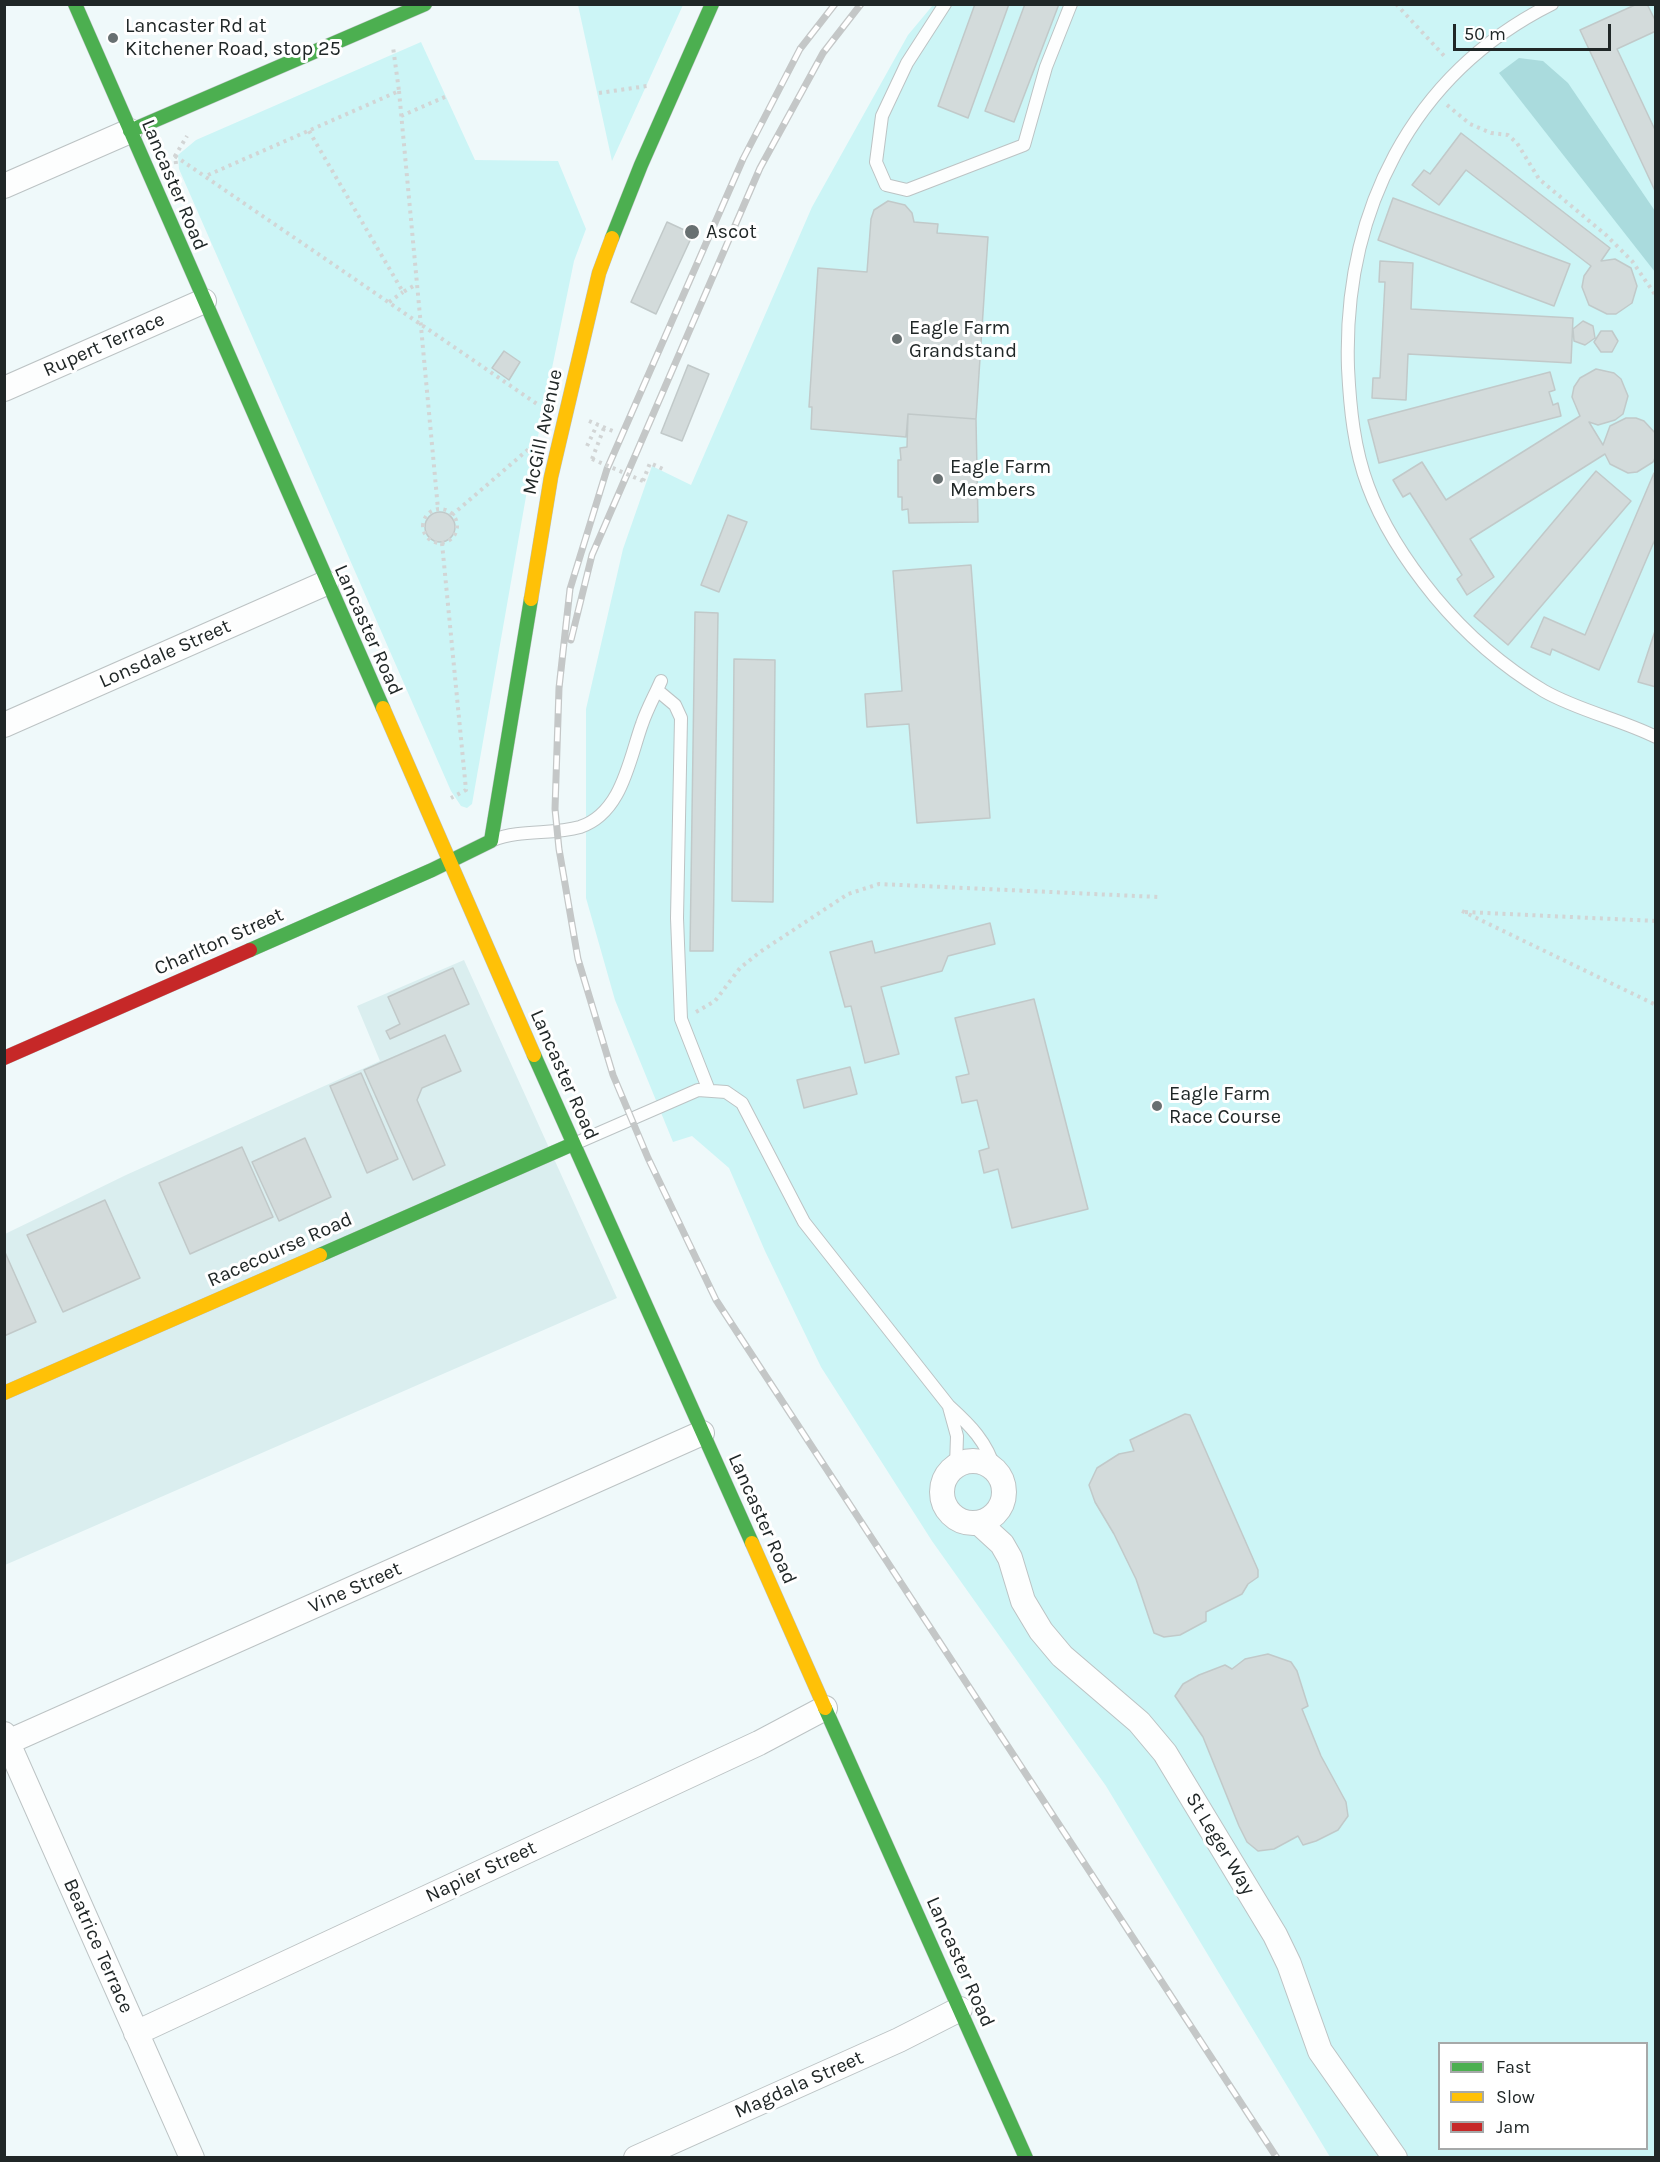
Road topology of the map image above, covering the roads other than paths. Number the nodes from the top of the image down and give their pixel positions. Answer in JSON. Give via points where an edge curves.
{"nodes":[{"id":1,"x":75,"y":4,"type":"edge"},
{"id":2,"x":425,"y":4,"type":"edge"},
{"id":3,"x":712,"y":4,"type":"edge"},
{"id":4,"x":945,"y":4,"type":"edge"},
{"id":5,"x":1071,"y":4,"type":"edge"},
{"id":6,"x":1552,"y":4,"type":"edge"},
{"id":7,"x":130,"y":131,"type":"junction"},
{"id":8,"x":4,"y":186,"type":"edge"},
{"id":9,"x":204,"y":301,"type":"junction"},
{"id":10,"x":4,"y":389,"type":"edge"},
{"id":11,"x":326,"y":583,"type":"junction"},
{"id":12,"x":4,"y":725,"type":"edge"},
{"id":13,"x":1656,"y":736,"type":"edge"},
{"id":14,"x":491,"y":841,"type":"junction"},
{"id":15,"x":448,"y":862,"type":"junction"},
{"id":16,"x":4,"y":1058,"type":"edge"},
{"id":17,"x":708,"y":1088,"type":"junction"},
{"id":18,"x":573,"y":1144,"type":"junction"},
{"id":19,"x":4,"y":1393,"type":"edge"},
{"id":20,"x":949,"y":1406,"type":"junction"},
{"id":21,"x":702,"y":1433,"type":"junction"},
{"id":22,"x":956,"y":1466,"type":"junction"},
{"id":23,"x":995,"y":1470,"type":"junction"},
{"id":24,"x":1001,"y":1507,"type":"junction"},
{"id":25,"x":979,"y":1523,"type":"junction"},
{"id":26,"x":1010,"y":1558,"type":"junction"},
{"id":27,"x":825,"y":1708,"type":"junction"},
{"id":28,"x":6,"y":1738,"type":"edge"},
{"id":29,"x":960,"y":2009,"type":"junction"},
{"id":30,"x":136,"y":2033,"type":"junction"},
{"id":31,"x":192,"y":2157,"type":"edge"},
{"id":32,"x":636,"y":2157,"type":"edge"},
{"id":33,"x":1026,"y":2157,"type":"edge"},
{"id":34,"x":1395,"y":2157,"type":"edge"}],
"edges":[{"from":1,"to":7,"type":"main road","name":"Lancaster Road"},
{"from":2,"to":7,"type":"main road"},
{"from":3,"to":14,"type":"main road","name":"McGill Avenue","via":[[641,165],[599,273],[551,477]]},
{"from":4,"to":5,"type":"lane","via":[[907,63],[882,116],[876,162],[886,185],[907,190],[1024,145],[1046,67]]},
{"from":6,"to":13,"type":"lane","via":[[1474,56],[1435,95],[1397,149],[1373,199],[1356,259],[1347,334],[1350,410],[1368,486],[1400,551],[1437,599],[1473,636],[1545,691]]},
{"from":7,"to":8,"type":"street"},
{"from":7,"to":9,"type":"main road","name":"Lancaster Road"},
{"from":9,"to":10,"type":"street","name":"Rupert Terrace"},
{"from":9,"to":11,"type":"main road","name":"Lancaster Road"},
{"from":11,"to":12,"type":"street","name":"Lonsdale Street"},
{"from":11,"to":15,"type":"main road","name":"Lancaster Road"},
{"from":14,"to":15,"type":"main road"},
{"from":14,"to":17,"type":"lane","via":[[522,832],[582,826],[603,812],[624,779],[642,722],[659,686],[681,718],[677,918],[681,1019]]},
{"from":15,"to":16,"type":"main road","name":"Charlton Street"},
{"from":15,"to":18,"type":"main road","name":"Lancaster Road"},
{"from":17,"to":18,"type":"lane","via":[[685,1094]]},
{"from":17,"to":20,"type":"lane","via":[[726,1092],[742,1103],[804,1222]]},
{"from":18,"to":19,"type":"main road","name":"Racecourse Road"},
{"from":18,"to":21,"type":"main road","name":"Lancaster Road"},
{"from":20,"to":22,"type":"lane","via":[[957,1436]]},
{"from":20,"to":23,"type":"lane","via":[[984,1444]]},
{"from":21,"to":27,"type":"main road","name":"Lancaster Road"},
{"from":21,"to":28,"type":"street","name":"Vine Street"},
{"from":22,"to":23,"type":"street","via":[[976,1461]]},
{"from":22,"to":25,"type":"street","via":[[944,1483],[945,1504],[959,1520]]},
{"from":23,"to":24,"type":"street","via":[[1004,1487]]},
{"from":24,"to":25,"type":"street"},
{"from":24,"to":26,"type":"street","name":"St Leger Way","via":[[1009,1520]]},
{"from":25,"to":26,"type":"street","name":"St Leger Way","via":[[1002,1544]]},
{"from":26,"to":34,"type":"street","name":"St Leger Way","via":[[1023,1601],[1041,1631],[1062,1656],[1139,1722],[1165,1753],[1275,1935],[1320,2051]]},
{"from":27,"to":29,"type":"main road","name":"Lancaster Road"},
{"from":27,"to":30,"type":"street","name":"Napier Street","via":[[759,1743]]},
{"from":28,"to":30,"type":"street","name":"Beatrice Terrace"},
{"from":29,"to":32,"type":"street","name":"Magdala Street"},
{"from":29,"to":33,"type":"main road","name":"Lancaster Road"},
{"from":30,"to":31,"type":"street","name":"Beatrice Terrace"}]}
